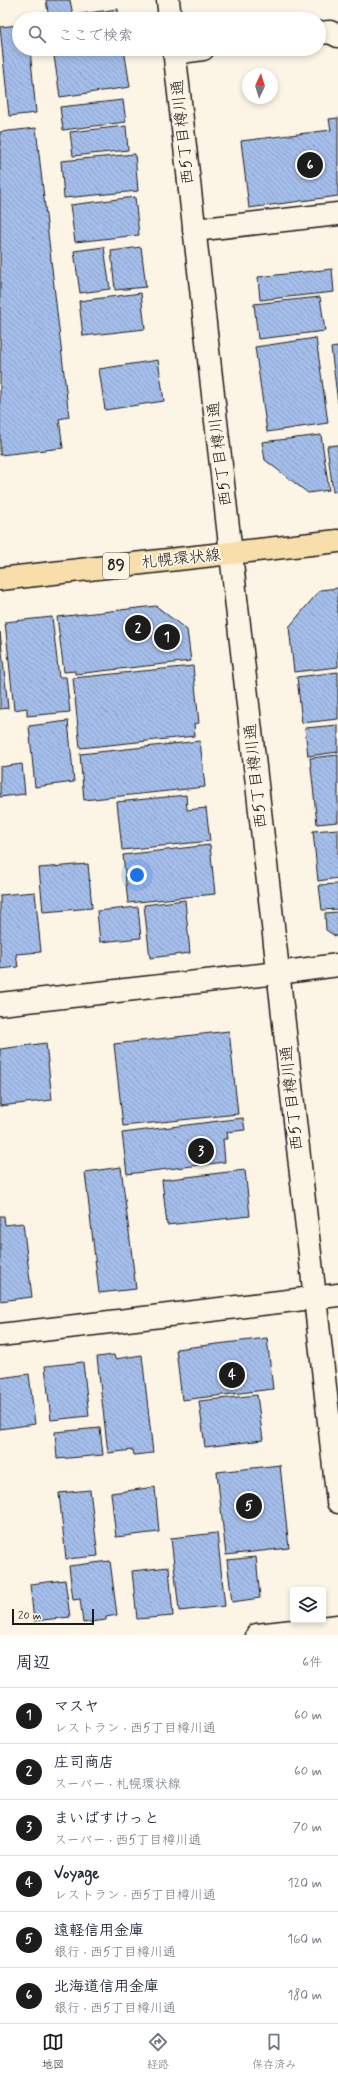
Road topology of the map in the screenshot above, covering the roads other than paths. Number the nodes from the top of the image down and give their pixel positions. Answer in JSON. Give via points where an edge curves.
{"nodes":[{"id":1,"x":168,"y":0,"type":"edge"},
{"id":2,"x":169,"y":12,"type":"edge"},
{"id":3,"x":326,"y":32,"type":"edge"},
{"id":4,"x":338,"y":36,"type":"edge"},
{"id":5,"x":175,"y":56,"type":"edge"},
{"id":6,"x":338,"y":214,"type":"edge"},
{"id":7,"x":194,"y":230,"type":"junction"},
{"id":8,"x":338,"y":541,"type":"edge"},
{"id":9,"x":231,"y":553,"type":"junction"},
{"id":10,"x":0,"y":579,"type":"edge"},
{"id":11,"x":338,"y":965,"type":"edge"},
{"id":12,"x":278,"y":973,"type":"junction"},
{"id":13,"x":0,"y":1004,"type":"edge"},
{"id":14,"x":338,"y":1295,"type":"edge"},
{"id":15,"x":315,"y":1298,"type":"junction"},
{"id":16,"x":0,"y":1335,"type":"edge"},
{"id":17,"x":338,"y":1502,"type":"edge"},
{"id":18,"x":338,"y":1626,"type":"edge"},
{"id":19,"x":257,"y":1635,"type":"edge"}],
"edges":[{"from":1,"to":2,"type":"street"},
{"from":3,"to":4,"type":"street"},
{"from":5,"to":7,"type":"street","name":"西5丁目樽川通"},
{"from":6,"to":7,"type":"street"},
{"from":7,"to":9,"type":"street","name":"西5丁目樽川通"},
{"from":8,"to":9,"type":"main road","name":"札幌環状線","number":"89"},
{"from":9,"to":10,"type":"main road","name":"札幌環状線","number":"89"},
{"from":9,"to":12,"type":"street","name":"西5丁目樽川通"},
{"from":11,"to":12,"type":"street"},
{"from":12,"to":13,"type":"street"},
{"from":12,"to":15,"type":"street","name":"西5丁目樽川通"},
{"from":14,"to":15,"type":"street"},
{"from":15,"to":16,"type":"street"},
{"from":15,"to":17,"type":"street","name":"西5丁目樽川通"},
{"from":18,"to":19,"type":"street"}]}
